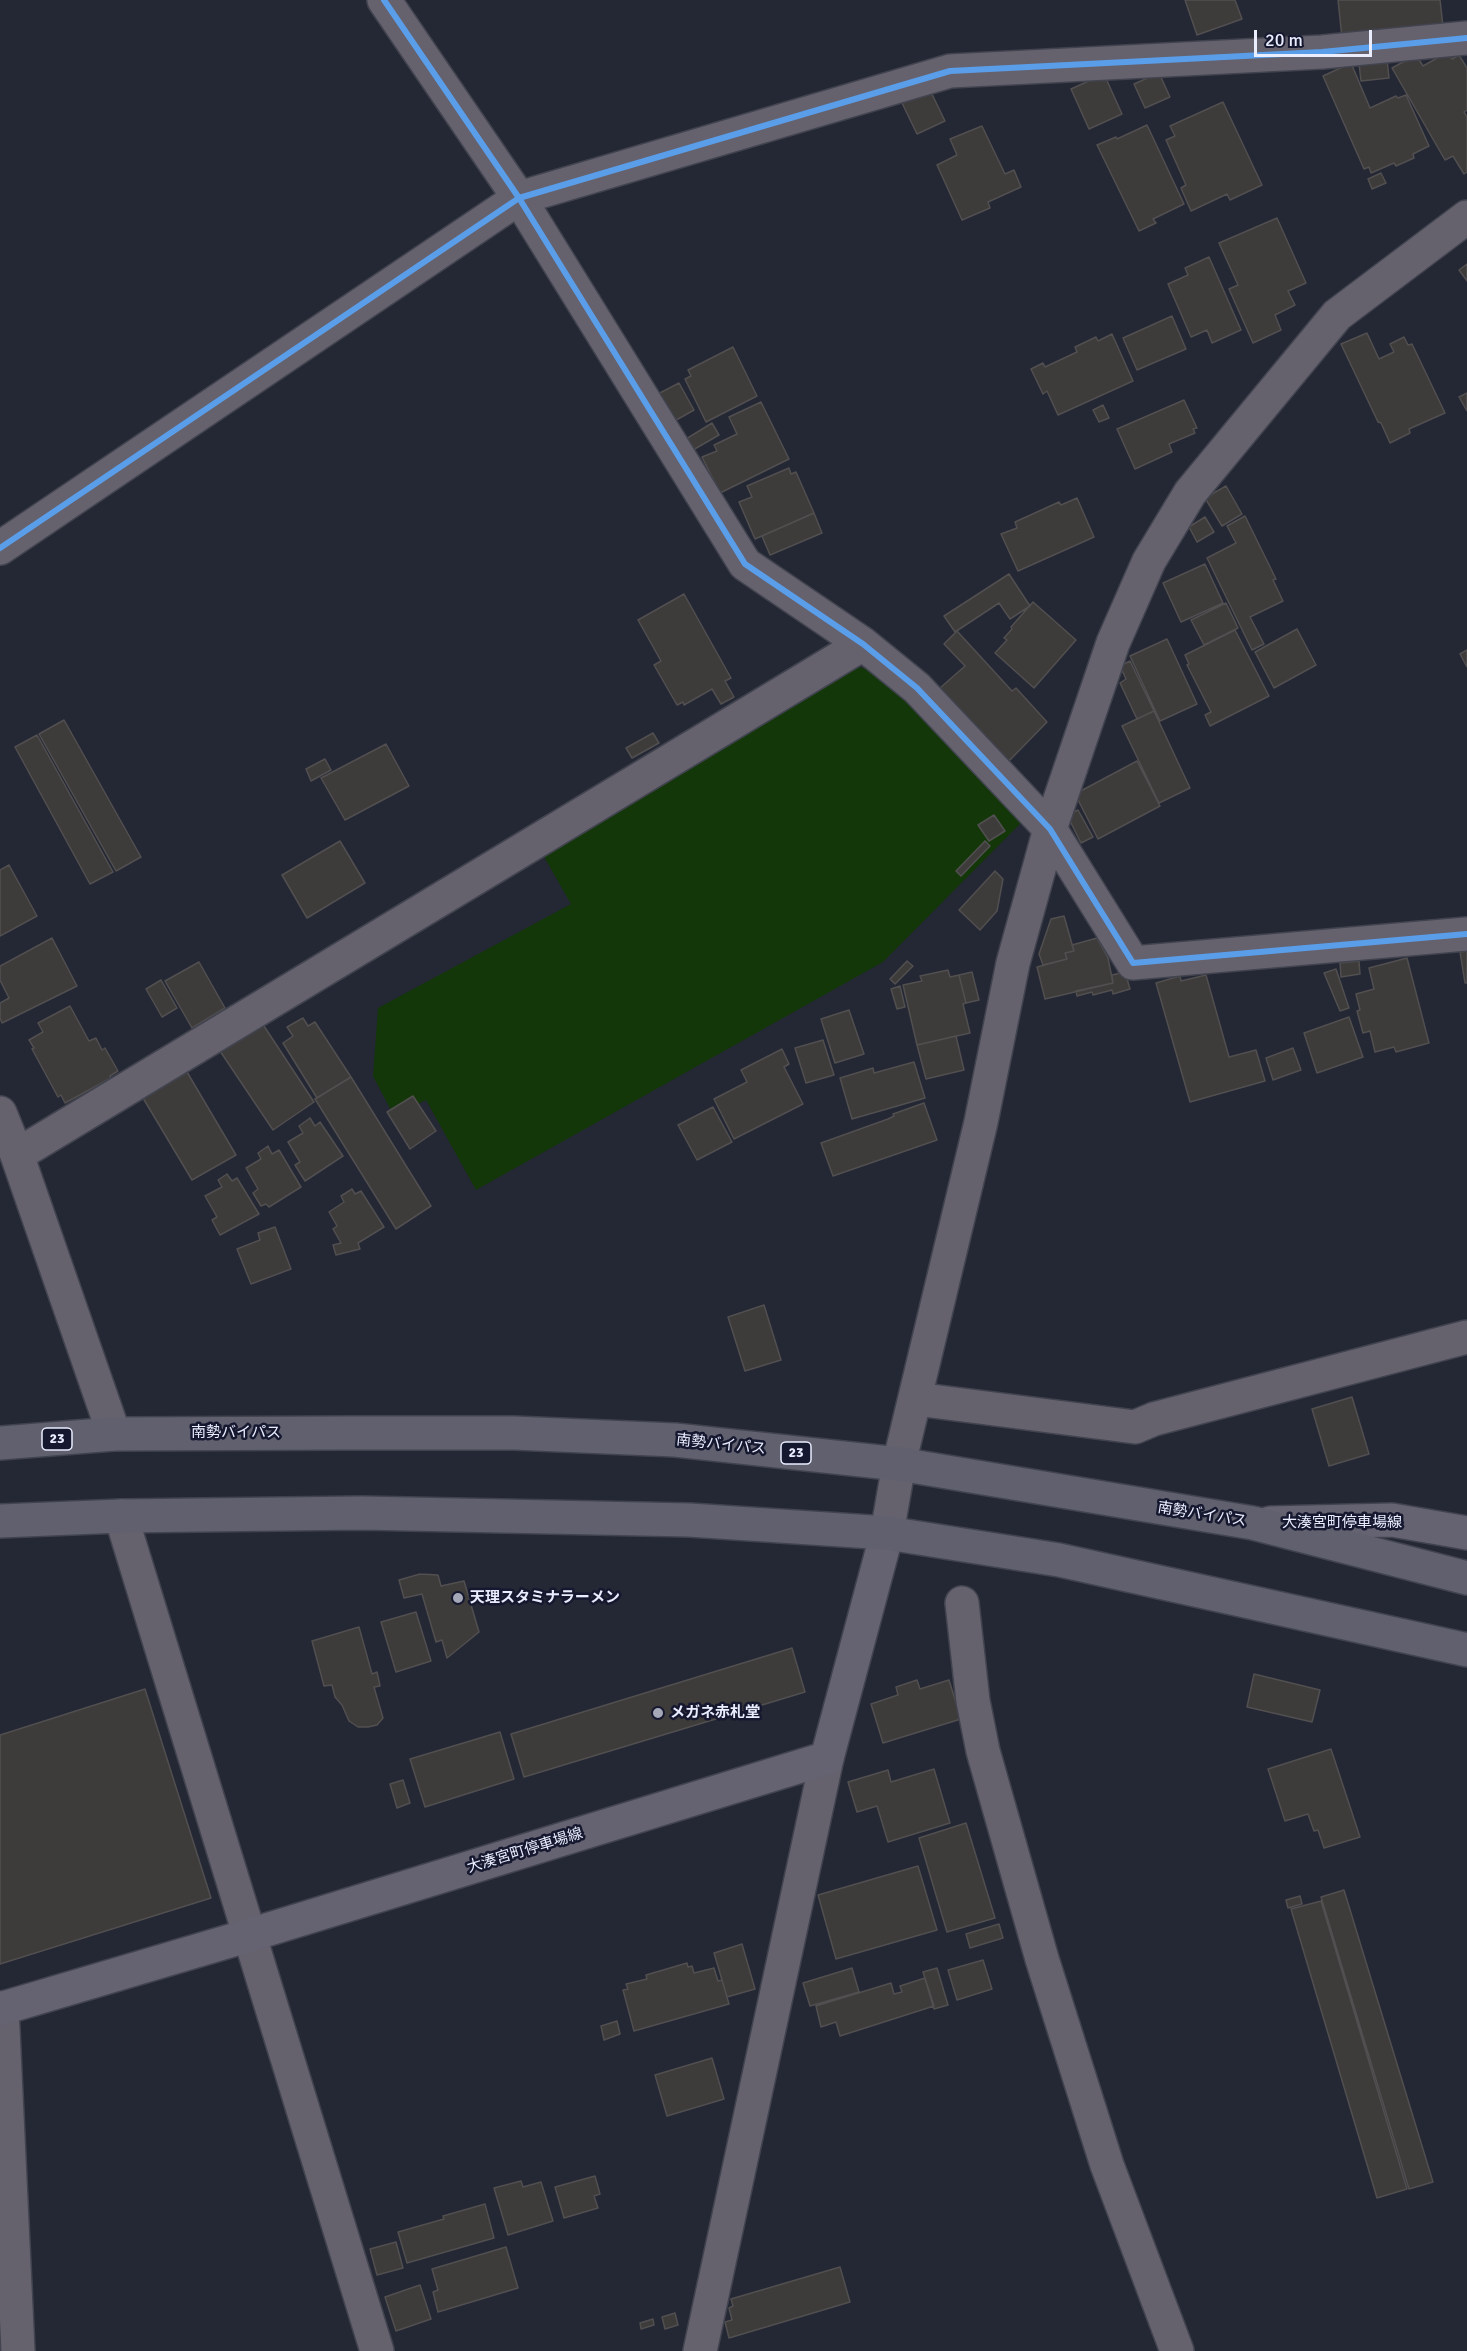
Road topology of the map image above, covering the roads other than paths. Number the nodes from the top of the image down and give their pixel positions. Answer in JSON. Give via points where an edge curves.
{"nodes":[{"id":1,"x":384,"y":0,"type":"edge"},
{"id":2,"x":1467,"y":38,"type":"edge"},
{"id":3,"x":519,"y":198,"type":"junction"},
{"id":4,"x":1467,"y":217,"type":"edge"},
{"id":5,"x":0,"y":548,"type":"edge"},
{"id":6,"x":863,"y":644,"type":"junction"},
{"id":7,"x":1050,"y":829,"type":"junction"},
{"id":8,"x":1467,"y":934,"type":"edge"},
{"id":9,"x":0,"y":1113,"type":"edge"},
{"id":10,"x":17,"y":1155,"type":"junction"},
{"id":11,"x":1467,"y":1337,"type":"edge"},
{"id":12,"x":916,"y":1399,"type":"junction"},
{"id":13,"x":114,"y":1434,"type":"junction"},
{"id":14,"x":0,"y":1443,"type":"edge"},
{"id":15,"x":898,"y":1464,"type":"junction"},
{"id":16,"x":121,"y":1516,"type":"junction"},
{"id":17,"x":0,"y":1521,"type":"edge"},
{"id":18,"x":1253,"y":1523,"type":"junction"},
{"id":19,"x":887,"y":1533,"type":"junction"},
{"id":20,"x":1467,"y":1533,"type":"edge"},
{"id":21,"x":1467,"y":1578,"type":"edge"},
{"id":22,"x":962,"y":1603,"type":"dead end"},
{"id":23,"x":1458,"y":1651,"type":"edge"},
{"id":24,"x":827,"y":1758,"type":"junction"},
{"id":25,"x":250,"y":1935,"type":"junction"},
{"id":26,"x":1,"y":2008,"type":"edge"},
{"id":27,"x":18,"y":2351,"type":"edge"},
{"id":28,"x":377,"y":2351,"type":"edge"},
{"id":29,"x":700,"y":2351,"type":"edge"},
{"id":30,"x":1177,"y":2351,"type":"edge"}],
"edges":[{"from":1,"to":3,"type":"street"},
{"from":2,"to":3,"type":"street","via":[[1322,52],[950,71]]},
{"from":3,"to":5,"type":"street"},
{"from":3,"to":6,"type":"street","via":[[745,564]]},
{"from":4,"to":7,"type":"street","via":[[1337,315],[1190,492],[1149,561],[1113,643]]},
{"from":6,"to":7,"type":"street","via":[[917,688]]},
{"from":6,"to":10,"type":"street"},
{"from":7,"to":8,"type":"street","via":[[1133,963]]},
{"from":7,"to":12,"type":"street","via":[[1013,963],[981,1122]]},
{"from":9,"to":10,"type":"street"},
{"from":10,"to":13,"type":"street"},
{"from":11,"to":12,"type":"street","via":[[1135,1427]]},
{"from":12,"to":15,"type":"street"},
{"from":13,"to":14,"type":"highway","name":"南勢バイパス","number":"23"},
{"from":13,"to":15,"type":"highway","name":"南勢バイパス","number":"23","via":[[514,1433],[675,1440]]},
{"from":15,"to":18,"type":"highway","name":"南勢バイパス","number":"23"},
{"from":15,"to":19,"type":"street"},
{"from":16,"to":17,"type":"highway"},
{"from":16,"to":19,"type":"highway","via":[[510,1515],[689,1520]]},
{"from":16,"to":25,"type":"street"},
{"from":18,"to":20,"type":"main road","name":"大湊宮町停車場線","via":[[1392,1520]]},
{"from":18,"to":21,"type":"highway","name":"南勢バイパス","number":"23"},
{"from":19,"to":23,"type":"highway","via":[[1059,1560]]},
{"from":19,"to":24,"type":"main road"},
{"from":22,"to":30,"type":"street","via":[[983,1751],[1042,1959],[1107,2165]]},
{"from":24,"to":25,"type":"main road","name":"大湊宮町停車場線"},
{"from":24,"to":29,"type":"street"},
{"from":25,"to":26,"type":"main road","name":"大湊宮町停車場線"},
{"from":25,"to":28,"type":"street"},
{"from":26,"to":27,"type":"street"}]}
